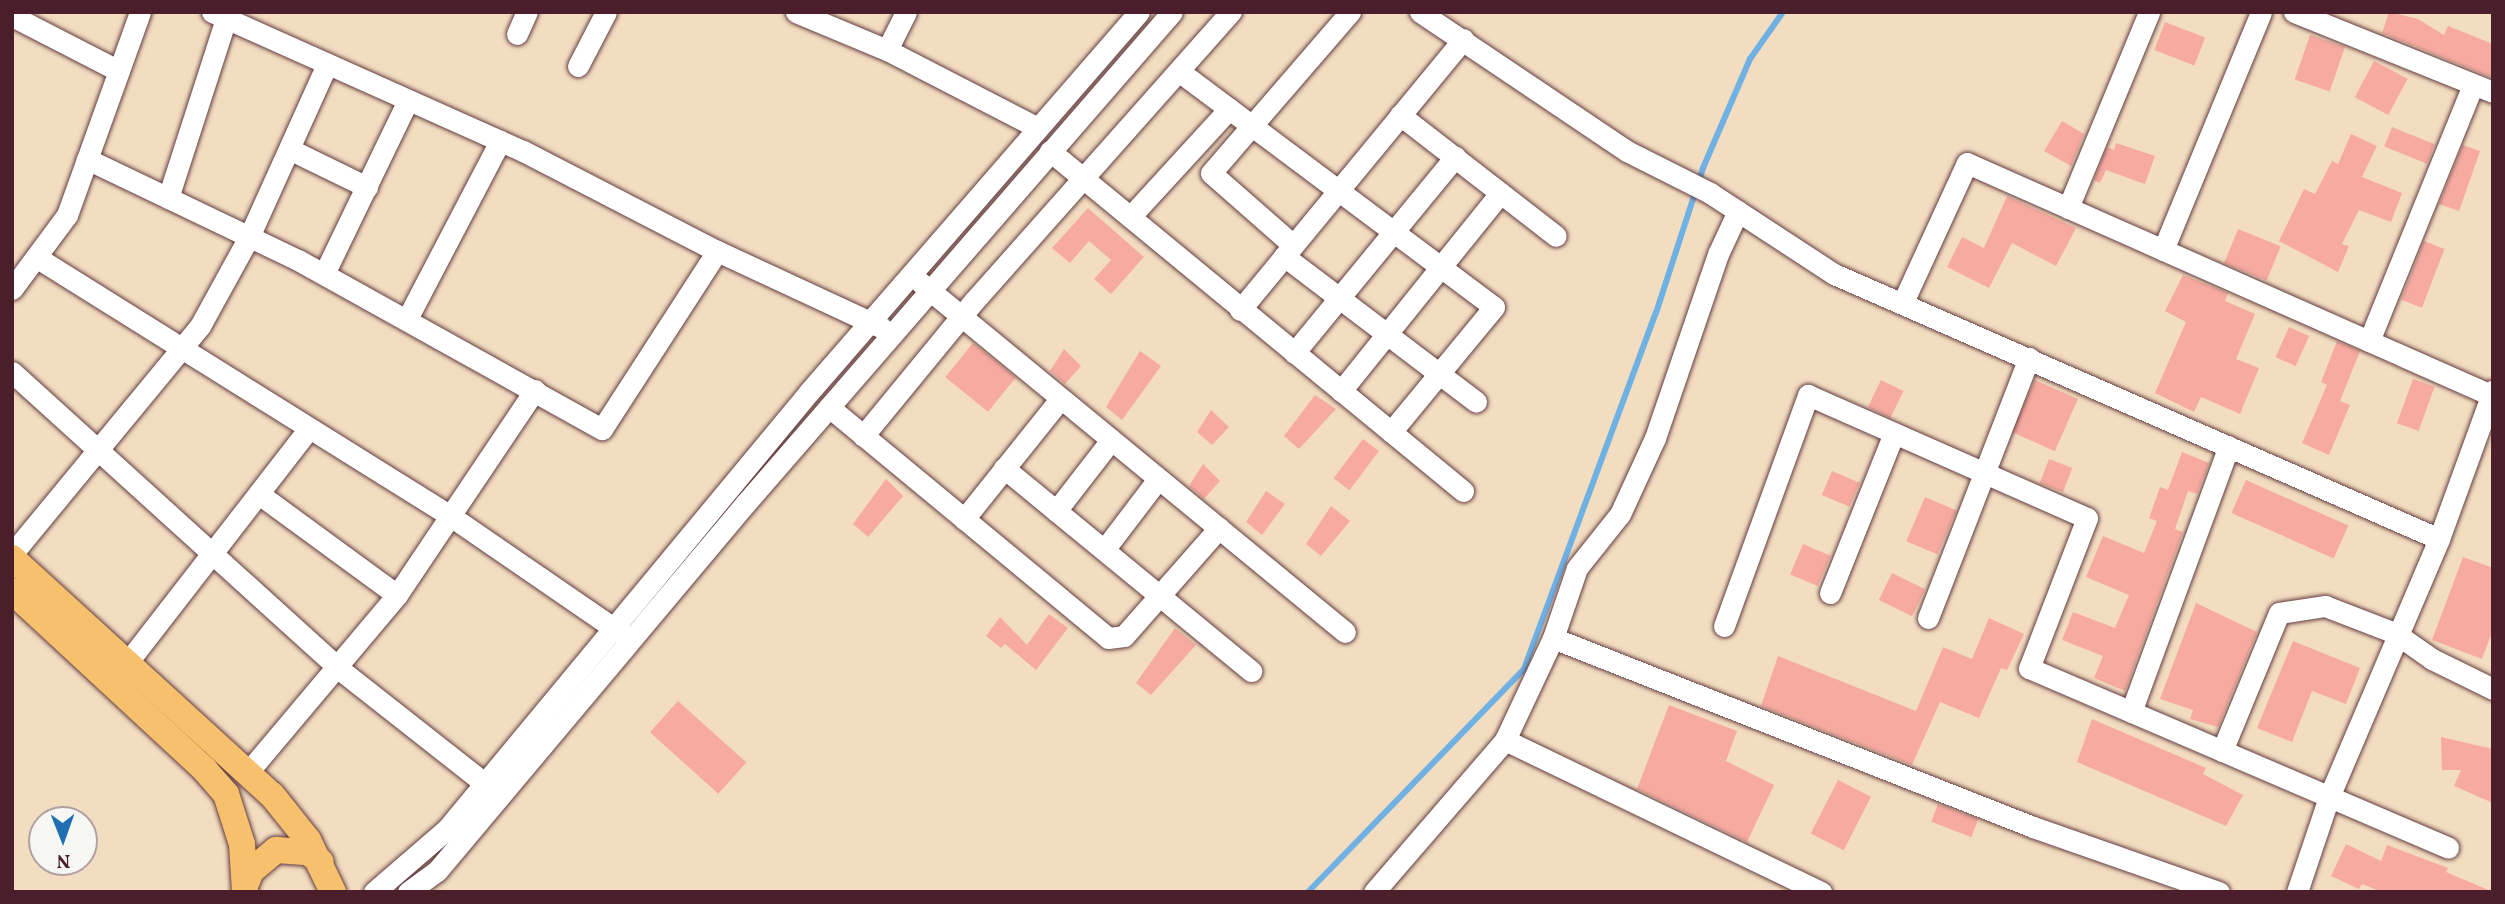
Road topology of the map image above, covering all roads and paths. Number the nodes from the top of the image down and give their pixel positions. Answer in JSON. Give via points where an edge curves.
{"nodes":[{"id":1,"x":140,"y":12,"type":"edge"},
{"id":2,"x":527,"y":12,"type":"edge"},
{"id":3,"x":606,"y":12,"type":"edge"},
{"id":4,"x":906,"y":12,"type":"edge"},
{"id":5,"x":1139,"y":12,"type":"edge"},
{"id":6,"x":1172,"y":12,"type":"edge"},
{"id":7,"x":1231,"y":12,"type":"edge"},
{"id":8,"x":1350,"y":12,"type":"edge"},
{"id":9,"x":1420,"y":12,"type":"edge"},
{"id":10,"x":2149,"y":12,"type":"edge"},
{"id":11,"x":2261,"y":12,"type":"edge"},
{"id":12,"x":2294,"y":12,"type":"edge"},
{"id":13,"x":219,"y":15,"type":"edge"},
{"id":14,"x":806,"y":15,"type":"edge"},
{"id":15,"x":15,"y":25,"type":"edge"},
{"id":16,"x":517,"y":34,"type":"dead end"},
{"id":17,"x":1463,"y":39,"type":"junction"},
{"id":18,"x":887,"y":50,"type":"junction"},
{"id":19,"x":327,"y":64,"type":"junction"},
{"id":20,"x":578,"y":66,"type":"dead end"},
{"id":21,"x":119,"y":71,"type":"junction"},
{"id":22,"x":1180,"y":72,"type":"junction"},
{"id":23,"x":2483,"y":89,"type":"edge"},
{"id":24,"x":408,"y":100,"type":"junction"},
{"id":25,"x":1229,"y":109,"type":"junction"},
{"id":26,"x":1400,"y":115,"type":"junction"},
{"id":27,"x":1252,"y":126,"type":"junction"},
{"id":28,"x":1038,"y":128,"type":"junction"},
{"id":29,"x":500,"y":141,"type":"junction"},
{"id":30,"x":289,"y":149,"type":"junction"},
{"id":31,"x":1050,"y":151,"type":"junction"},
{"id":32,"x":1455,"y":157,"type":"junction"},
{"id":33,"x":87,"y":159,"type":"junction"},
{"id":34,"x":1083,"y":179,"type":"junction"},
{"id":35,"x":367,"y":187,"type":"junction"},
{"id":36,"x":1338,"y":190,"type":"junction"},
{"id":37,"x":1500,"y":193,"type":"junction"},
{"id":38,"x":168,"y":198,"type":"junction"},
{"id":39,"x":2068,"y":208,"type":"junction"},
{"id":40,"x":1738,"y":211,"type":"junction"},
{"id":41,"x":1130,"y":217,"type":"junction"},
{"id":42,"x":1394,"y":232,"type":"junction"},
{"id":43,"x":1556,"y":236,"type":"dead end"},
{"id":44,"x":249,"y":237,"type":"junction"},
{"id":45,"x":1289,"y":250,"type":"junction"},
{"id":46,"x":2163,"y":250,"type":"junction"},
{"id":47,"x":717,"y":251,"type":"junction"},
{"id":48,"x":36,"y":257,"type":"junction"},
{"id":49,"x":1443,"y":268,"type":"junction"},
{"id":50,"x":324,"y":274,"type":"junction"},
{"id":51,"x":912,"y":275,"type":"junction"},
{"id":52,"x":12,"y":289,"type":"edge"},
{"id":53,"x":930,"y":291,"type":"junction"},
{"id":54,"x":1340,"y":298,"type":"junction"},
{"id":55,"x":1903,"y":302,"type":"junction"},
{"id":56,"x":1240,"y":310,"type":"junction"},
{"id":57,"x":961,"y":318,"type":"junction"},
{"id":58,"x":407,"y":319,"type":"junction"},
{"id":59,"x":872,"y":319,"type":"junction"},
{"id":60,"x":891,"y":335,"type":"junction"},
{"id":61,"x":1387,"y":335,"type":"junction"},
{"id":62,"x":2369,"y":341,"type":"junction"},
{"id":63,"x":182,"y":348,"type":"junction"},
{"id":64,"x":1294,"y":353,"type":"junction"},
{"id":65,"x":2029,"y":358,"type":"junction"},
{"id":66,"x":12,"y":372,"type":"edge"},
{"id":67,"x":1439,"y":374,"type":"junction"},
{"id":68,"x":535,"y":390,"type":"junction"},
{"id":69,"x":1341,"y":391,"type":"junction"},
{"id":70,"x":2492,"y":394,"type":"edge"},
{"id":71,"x":1060,"y":398,"type":"junction"},
{"id":72,"x":1476,"y":402,"type":"dead end"},
{"id":73,"x":829,"y":407,"type":"junction"},
{"id":74,"x":309,"y":428,"type":"junction"},
{"id":75,"x":1391,"y":432,"type":"junction"},
{"id":76,"x":1894,"y":433,"type":"junction"},
{"id":77,"x":863,"y":436,"type":"junction"},
{"id":78,"x":1111,"y":440,"type":"junction"},
{"id":79,"x":2229,"y":446,"type":"junction"},
{"id":80,"x":98,"y":450,"type":"junction"},
{"id":81,"x":1004,"y":468,"type":"junction"},
{"id":82,"x":1984,"y":473,"type":"junction"},
{"id":83,"x":1158,"y":479,"type":"junction"},
{"id":84,"x":1463,"y":491,"type":"dead end"},
{"id":85,"x":259,"y":494,"type":"junction"},
{"id":86,"x":1056,"y":511,"type":"junction"},
{"id":87,"x":453,"y":517,"type":"junction"},
{"id":88,"x":964,"y":519,"type":"junction"},
{"id":89,"x":1219,"y":528,"type":"junction"},
{"id":90,"x":2439,"y":539,"type":"junction"},
{"id":91,"x":1104,"y":550,"type":"junction"},
{"id":92,"x":213,"y":555,"type":"junction"},
{"id":93,"x":12,"y":556,"type":"edge"},
{"id":94,"x":12,"y":591,"type":"edge"},
{"id":95,"x":1830,"y":593,"type":"dead end"},
{"id":96,"x":397,"y":595,"type":"junction"},
{"id":97,"x":1160,"y":595,"type":"junction"},
{"id":98,"x":1928,"y":618,"type":"dead end"},
{"id":99,"x":612,"y":626,"type":"junction"},
{"id":100,"x":1724,"y":626,"type":"dead end"},
{"id":101,"x":1345,"y":632,"type":"dead end"},
{"id":102,"x":2395,"y":633,"type":"junction"},
{"id":103,"x":1553,"y":638,"type":"junction"},
{"id":104,"x":632,"y":641,"type":"junction"},
{"id":105,"x":127,"y":663,"type":"junction"},
{"id":106,"x":338,"y":668,"type":"junction"},
{"id":107,"x":1251,"y":671,"type":"dead end"},
{"id":108,"x":2493,"y":689,"type":"edge"},
{"id":109,"x":2131,"y":712,"type":"junction"},
{"id":110,"x":1505,"y":740,"type":"junction"},
{"id":111,"x":2222,"y":751,"type":"junction"},
{"id":112,"x":248,"y":772,"type":"junction"},
{"id":113,"x":483,"y":782,"type":"junction"},
{"id":114,"x":500,"y":796,"type":"junction"},
{"id":115,"x":2329,"y":797,"type":"junction"},
{"id":116,"x":2448,"y":848,"type":"dead end"},
{"id":117,"x":321,"y":862,"type":"junction"},
{"id":118,"x":245,"y":889,"type":"edge"},
{"id":119,"x":332,"y":892,"type":"edge"},
{"id":120,"x":374,"y":892,"type":"edge"},
{"id":121,"x":408,"y":892,"type":"edge"},
{"id":122,"x":1374,"y":892,"type":"edge"},
{"id":123,"x":1821,"y":892,"type":"edge"},
{"id":124,"x":2219,"y":892,"type":"edge"},
{"id":125,"x":2297,"y":892,"type":"edge"}],
"edges":[{"from":1,"to":21,"type":"street"},
{"from":2,"to":16,"type":"street"},
{"from":3,"to":20,"type":"street"},
{"from":4,"to":18,"type":"street"},
{"from":5,"to":28,"type":"street"},
{"from":6,"to":31,"type":"street"},
{"from":7,"to":22,"type":"street"},
{"from":8,"to":27,"type":"street"},
{"from":9,"to":17,"type":"street"},
{"from":10,"to":39,"type":"street"},
{"from":11,"to":46,"type":"street"},
{"from":12,"to":23,"type":"street"},
{"from":13,"to":19,"type":"street"},
{"from":13,"to":38,"type":"street"},
{"from":14,"to":18,"type":"street"},
{"from":15,"to":21,"type":"street"},
{"from":17,"to":26,"type":"street"},
{"from":17,"to":40,"type":"street","via":[[1642,160]]},
{"from":18,"to":28,"type":"street"},
{"from":19,"to":24,"type":"street"},
{"from":19,"to":30,"type":"street"},
{"from":21,"to":33,"type":"street"},
{"from":22,"to":25,"type":"street"},
{"from":22,"to":34,"type":"street"},
{"from":23,"to":62,"type":"street"},
{"from":24,"to":29,"type":"street"},
{"from":24,"to":35,"type":"street"},
{"from":25,"to":27,"type":"street"},
{"from":25,"to":41,"type":"street"},
{"from":26,"to":32,"type":"street"},
{"from":26,"to":36,"type":"street"},
{"from":27,"to":36,"type":"street"},
{"from":27,"to":45,"type":"street","via":[[1211,173]]},
{"from":28,"to":51,"type":"street"},
{"from":29,"to":47,"type":"street"},
{"from":29,"to":58,"type":"street"},
{"from":30,"to":35,"type":"street"},
{"from":30,"to":44,"type":"street"},
{"from":31,"to":34,"type":"street"},
{"from":31,"to":53,"type":"street"},
{"from":32,"to":37,"type":"street"},
{"from":32,"to":42,"type":"street"},
{"from":33,"to":38,"type":"street"},
{"from":33,"to":48,"type":"street","via":[[67,215]]},
{"from":34,"to":41,"type":"street"},
{"from":34,"to":57,"type":"street"},
{"from":35,"to":50,"type":"street"},
{"from":36,"to":42,"type":"street"},
{"from":36,"to":45,"type":"street"},
{"from":37,"to":43,"type":"street"},
{"from":37,"to":49,"type":"street"},
{"from":38,"to":44,"type":"street"},
{"from":39,"to":46,"type":"street"},
{"from":39,"to":55,"type":"street","via":[[1966,163]]},
{"from":40,"to":55,"type":"street","via":[[1834,274]]},
{"from":40,"to":103,"type":"street","via":[[1718,254],[1655,438],[1620,514],[1577,568]]},
{"from":41,"to":56,"type":"street"},
{"from":42,"to":49,"type":"street"},
{"from":42,"to":54,"type":"street"},
{"from":44,"to":50,"type":"street"},
{"from":44,"to":63,"type":"street","via":[[200,326]]},
{"from":45,"to":54,"type":"street"},
{"from":45,"to":56,"type":"street"},
{"from":46,"to":62,"type":"street"},
{"from":47,"to":59,"type":"street"},
{"from":47,"to":68,"type":"street","via":[[602,429]]},
{"from":48,"to":52,"type":"street"},
{"from":48,"to":63,"type":"street"},
{"from":49,"to":61,"type":"street"},
{"from":49,"to":67,"type":"street","via":[[1494,307]]},
{"from":50,"to":58,"type":"street"},
{"from":51,"to":53,"type":"street"},
{"from":51,"to":59,"type":"street"},
{"from":53,"to":57,"type":"street"},
{"from":53,"to":60,"type":"street"},
{"from":54,"to":61,"type":"street"},
{"from":54,"to":64,"type":"street"},
{"from":55,"to":65,"type":"street"},
{"from":56,"to":64,"type":"street"},
{"from":57,"to":71,"type":"street"},
{"from":57,"to":77,"type":"street"},
{"from":58,"to":68,"type":"street"},
{"from":59,"to":60,"type":"street"},
{"from":59,"to":99,"type":"street"},
{"from":60,"to":73,"type":"street"},
{"from":61,"to":67,"type":"street"},
{"from":61,"to":69,"type":"street"},
{"from":62,"to":70,"type":"street"},
{"from":63,"to":74,"type":"street"},
{"from":63,"to":80,"type":"street"},
{"from":64,"to":69,"type":"street"},
{"from":65,"to":79,"type":"street"},
{"from":65,"to":82,"type":"street"},
{"from":66,"to":80,"type":"street"},
{"from":67,"to":72,"type":"street"},
{"from":67,"to":75,"type":"street"},
{"from":68,"to":87,"type":"street"},
{"from":69,"to":75,"type":"street"},
{"from":70,"to":90,"type":"street"},
{"from":71,"to":78,"type":"street"},
{"from":71,"to":81,"type":"street"},
{"from":73,"to":77,"type":"street"},
{"from":73,"to":104,"type":"street"},
{"from":74,"to":85,"type":"street"},
{"from":74,"to":87,"type":"street"},
{"from":75,"to":84,"type":"street"},
{"from":76,"to":82,"type":"street"},
{"from":76,"to":95,"type":"street"},
{"from":76,"to":100,"type":"street","via":[[1808,395]]},
{"from":77,"to":88,"type":"street"},
{"from":78,"to":83,"type":"street"},
{"from":78,"to":86,"type":"street"},
{"from":79,"to":90,"type":"street"},
{"from":79,"to":109,"type":"street"},
{"from":80,"to":92,"type":"street"},
{"from":80,"to":93,"type":"street"},
{"from":81,"to":86,"type":"street"},
{"from":81,"to":88,"type":"street"},
{"from":82,"to":98,"type":"street"},
{"from":82,"to":109,"type":"street","via":[[2087,518],[2029,668]]},
{"from":83,"to":89,"type":"street"},
{"from":83,"to":91,"type":"street"},
{"from":85,"to":92,"type":"street"},
{"from":85,"to":96,"type":"street"},
{"from":86,"to":91,"type":"street"},
{"from":87,"to":96,"type":"street"},
{"from":87,"to":99,"type":"street"},
{"from":88,"to":97,"type":"street","via":[[1108,638],[1124,636]]},
{"from":89,"to":97,"type":"street"},
{"from":89,"to":101,"type":"street"},
{"from":90,"to":102,"type":"street"},
{"from":91,"to":97,"type":"street"},
{"from":92,"to":105,"type":"street"},
{"from":92,"to":106,"type":"street"},
{"from":93,"to":105,"type":"main road"},
{"from":94,"to":118,"type":"main road","via":[[226,794],[236,814]]},
{"from":96,"to":106,"type":"street"},
{"from":97,"to":107,"type":"street"},
{"from":99,"to":104,"type":"street"},
{"from":99,"to":113,"type":"street"},
{"from":102,"to":108,"type":"street","via":[[2432,659]]},
{"from":102,"to":111,"type":"street","via":[[2325,606],[2279,613]]},
{"from":102,"to":115,"type":"street"},
{"from":103,"to":110,"type":"street"},
{"from":103,"to":124,"type":"street","via":[[2033,827]]},
{"from":104,"to":114,"type":"street"},
{"from":105,"to":112,"type":"main road"},
{"from":106,"to":112,"type":"street"},
{"from":106,"to":113,"type":"street"},
{"from":109,"to":111,"type":"street"},
{"from":110,"to":122,"type":"street"},
{"from":110,"to":123,"type":"street"},
{"from":111,"to":115,"type":"street"},
{"from":112,"to":117,"type":"main road","via":[[293,820]]},
{"from":113,"to":114,"type":"street"},
{"from":113,"to":120,"type":"street","via":[[447,829]]},
{"from":114,"to":121,"type":"street","via":[[437,870]]},
{"from":115,"to":116,"type":"street"},
{"from":115,"to":125,"type":"street"},
{"from":117,"to":118,"type":"main road","via":[[308,852],[276,850],[261,858]]},
{"from":117,"to":119,"type":"main road"}]}
